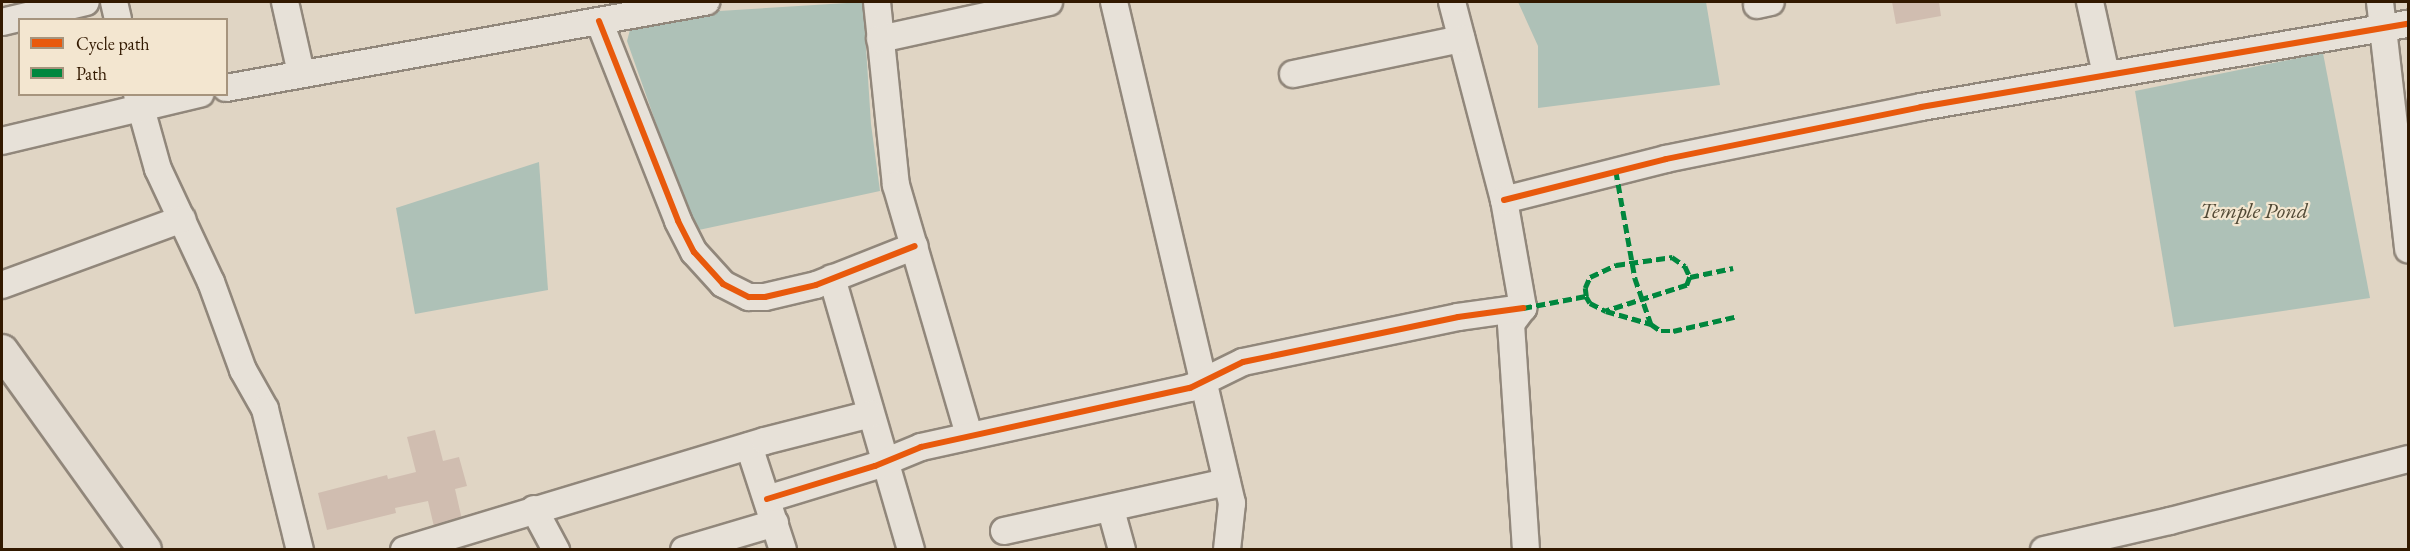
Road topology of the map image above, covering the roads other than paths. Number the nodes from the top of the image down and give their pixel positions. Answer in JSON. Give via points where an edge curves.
{"nodes":[{"id":1,"x":86,"y":2,"type":"edge"},
{"id":2,"x":114,"y":2,"type":"edge"},
{"id":3,"x":285,"y":2,"type":"edge"},
{"id":4,"x":706,"y":2,"type":"edge"},
{"id":5,"x":877,"y":2,"type":"edge"},
{"id":6,"x":1049,"y":2,"type":"edge"},
{"id":7,"x":1114,"y":2,"type":"edge"},
{"id":8,"x":1452,"y":2,"type":"edge"},
{"id":9,"x":2090,"y":2,"type":"edge"},
{"id":10,"x":2380,"y":2,"type":"edge"},
{"id":11,"x":24,"y":8,"type":"edge"},
{"id":12,"x":582,"y":16,"type":"edge"},
{"id":13,"x":118,"y":18,"type":"edge"},
{"id":14,"x":2,"y":22,"type":"edge"},
{"id":15,"x":2409,"y":24,"type":"edge"},
{"id":16,"x":2383,"y":28,"type":"junction"},
{"id":17,"x":880,"y":39,"type":"junction"},
{"id":18,"x":1461,"y":39,"type":"junction"},
{"id":19,"x":301,"y":73,"type":"junction"},
{"id":20,"x":1293,"y":74,"type":"dead end"},
{"id":21,"x":2106,"y":74,"type":"junction"},
{"id":22,"x":228,"y":88,"type":"edge"},
{"id":23,"x":183,"y":96,"type":"edge"},
{"id":24,"x":139,"y":101,"type":"edge"},
{"id":25,"x":2,"y":141,"type":"edge"},
{"id":26,"x":1504,"y":200,"type":"junction"},
{"id":27,"x":182,"y":219,"type":"junction"},
{"id":28,"x":2408,"y":235,"type":"edge"},
{"id":29,"x":915,"y":246,"type":"junction"},
{"id":30,"x":832,"y":278,"type":"junction"},
{"id":31,"x":2,"y":285,"type":"edge"},
{"id":32,"x":1523,"y":308,"type":"junction"},
{"id":33,"x":2,"y":351,"type":"edge"},
{"id":34,"x":1203,"y":381,"type":"junction"},
{"id":35,"x":871,"y":414,"type":"junction"},
{"id":36,"x":969,"y":435,"type":"junction"},
{"id":37,"x":750,"y":446,"type":"junction"},
{"id":38,"x":2409,"y":459,"type":"edge"},
{"id":39,"x":888,"y":460,"type":"junction"},
{"id":40,"x":1227,"y":482,"type":"junction"},
{"id":41,"x":767,"y":499,"type":"junction"},
{"id":42,"x":534,"y":509,"type":"junction"},
{"id":43,"x":1111,"y":510,"type":"junction"},
{"id":44,"x":775,"y":523,"type":"junction"},
{"id":45,"x":1004,"y":531,"type":"dead end"},
{"id":46,"x":145,"y":549,"type":"edge"},
{"id":47,"x":300,"y":549,"type":"edge"},
{"id":48,"x":404,"y":549,"type":"edge"},
{"id":49,"x":556,"y":549,"type":"edge"},
{"id":50,"x":684,"y":549,"type":"edge"},
{"id":51,"x":783,"y":549,"type":"edge"},
{"id":52,"x":911,"y":549,"type":"edge"},
{"id":53,"x":1122,"y":549,"type":"edge"},
{"id":54,"x":1227,"y":549,"type":"edge"},
{"id":55,"x":1526,"y":549,"type":"edge"},
{"id":56,"x":2052,"y":549,"type":"edge"}],
"edges":[{"from":1,"to":11,"type":"street"},
{"from":2,"to":13,"type":"street"},
{"from":3,"to":19,"type":"street"},
{"from":4,"to":12,"type":"street"},
{"from":5,"to":17,"type":"street"},
{"from":6,"to":17,"type":"street"},
{"from":7,"to":34,"type":"street"},
{"from":8,"to":18,"type":"street"},
{"from":9,"to":21,"type":"street"},
{"from":10,"to":16,"type":"street"},
{"from":11,"to":14,"type":"street"},
{"from":12,"to":19,"type":"street"},
{"from":12,"to":30,"type":"street","via":[[678,221],[706,266],[723,284],[748,297],[785,292]]},
{"from":15,"to":16,"type":"street"},
{"from":16,"to":21,"type":"street"},
{"from":16,"to":28,"type":"street"},
{"from":17,"to":29,"type":"street","via":[[896,185]]},
{"from":18,"to":20,"type":"street"},
{"from":18,"to":26,"type":"street"},
{"from":19,"to":22,"type":"street"},
{"from":21,"to":26,"type":"street","via":[[1763,138]]},
{"from":23,"to":24,"type":"street"},
{"from":24,"to":25,"type":"street"},
{"from":24,"to":27,"type":"street","via":[[158,169]]},
{"from":26,"to":32,"type":"street"},
{"from":27,"to":31,"type":"street"},
{"from":27,"to":47,"type":"street","via":[[212,282],[243,370],[265,409]]},
{"from":29,"to":30,"type":"street"},
{"from":29,"to":36,"type":"street"},
{"from":30,"to":35,"type":"street"},
{"from":32,"to":34,"type":"street","via":[[1243,362]]},
{"from":32,"to":55,"type":"street","via":[[1511,324]]},
{"from":33,"to":46,"type":"main road"},
{"from":34,"to":36,"type":"street","via":[[1190,388]]},
{"from":34,"to":40,"type":"street"},
{"from":35,"to":37,"type":"street"},
{"from":35,"to":39,"type":"street"},
{"from":36,"to":39,"type":"street"},
{"from":37,"to":41,"type":"street"},
{"from":37,"to":42,"type":"street"},
{"from":38,"to":56,"type":"street"},
{"from":39,"to":41,"type":"street"},
{"from":39,"to":52,"type":"street"},
{"from":40,"to":43,"type":"street"},
{"from":40,"to":54,"type":"street","via":[[1232,503]]},
{"from":41,"to":44,"type":"street"},
{"from":42,"to":48,"type":"street"},
{"from":42,"to":49,"type":"street"},
{"from":43,"to":45,"type":"street"},
{"from":43,"to":53,"type":"street"},
{"from":44,"to":50,"type":"street"},
{"from":44,"to":51,"type":"street"}]}
